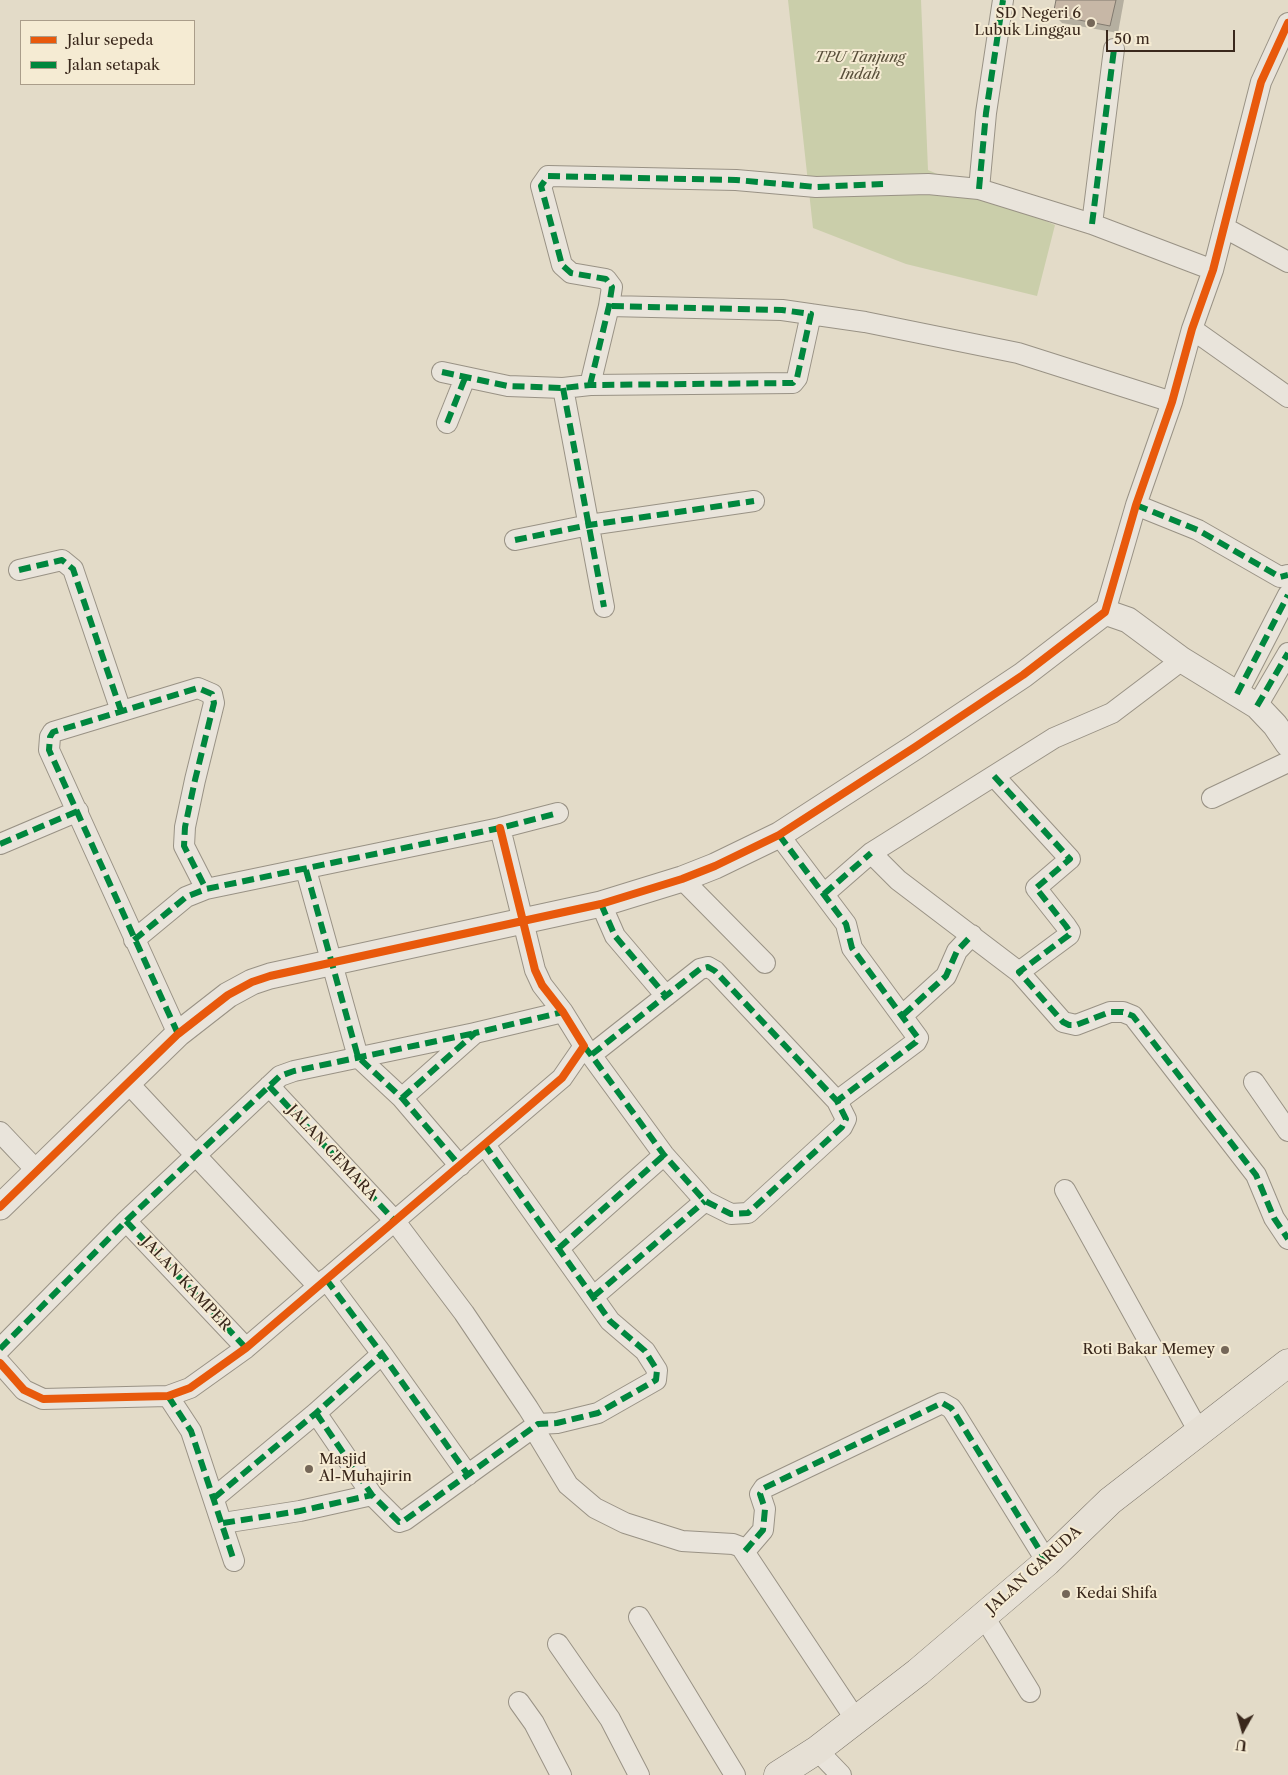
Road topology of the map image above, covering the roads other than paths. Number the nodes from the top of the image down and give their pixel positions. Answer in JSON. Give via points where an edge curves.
{"nodes":[{"id":1,"x":1002,"y":0,"type":"edge"},
{"id":2,"x":1287,"y":26,"type":"edge"},
{"id":3,"x":1114,"y":49,"type":"dead end"},
{"id":4,"x":979,"y":189,"type":"junction"},
{"id":5,"x":1092,"y":224,"type":"junction"},
{"id":6,"x":1225,"y":228,"type":"junction"},
{"id":7,"x":1288,"y":262,"type":"edge"},
{"id":8,"x":1213,"y":270,"type":"junction"},
{"id":9,"x":610,"y":306,"type":"junction"},
{"id":10,"x":811,"y":314,"type":"junction"},
{"id":11,"x":1192,"y":329,"type":"junction"},
{"id":12,"x":442,"y":372,"type":"dead end"},
{"id":13,"x":465,"y":378,"type":"junction"},
{"id":14,"x":590,"y":385,"type":"junction"},
{"id":15,"x":563,"y":388,"type":"junction"},
{"id":16,"x":1288,"y":397,"type":"edge"},
{"id":17,"x":1172,"y":402,"type":"junction"},
{"id":18,"x":447,"y":423,"type":"dead end"},
{"id":19,"x":754,"y":501,"type":"dead end"},
{"id":20,"x":1136,"y":505,"type":"junction"},
{"id":21,"x":589,"y":525,"type":"junction"},
{"id":22,"x":515,"y":540,"type":"dead end"},
{"id":23,"x":19,"y":570,"type":"dead end"},
{"id":24,"x":1288,"y":575,"type":"edge"},
{"id":25,"x":1288,"y":595,"type":"edge"},
{"id":26,"x":604,"y":607,"type":"dead end"},
{"id":27,"x":1105,"y":612,"type":"junction"},
{"id":28,"x":1288,"y":653,"type":"edge"},
{"id":29,"x":1182,"y":660,"type":"junction"},
{"id":30,"x":1247,"y":700,"type":"junction"},
{"id":31,"x":121,"y":711,"type":"junction"},
{"id":32,"x":1288,"y":744,"type":"edge"},
{"id":33,"x":1288,"y":762,"type":"edge"},
{"id":34,"x":994,"y":776,"type":"junction"},
{"id":35,"x":1212,"y":798,"type":"dead end"},
{"id":36,"x":78,"y":811,"type":"junction"},
{"id":37,"x":558,"y":813,"type":"dead end"},
{"id":38,"x":500,"y":828,"type":"junction"},
{"id":39,"x":779,"y":835,"type":"junction"},
{"id":40,"x":0,"y":844,"type":"edge"},
{"id":41,"x":871,"y":852,"type":"junction"},
{"id":42,"x":306,"y":870,"type":"junction"},
{"id":43,"x":682,"y":879,"type":"junction"},
{"id":44,"x":206,"y":890,"type":"junction"},
{"id":45,"x":824,"y":894,"type":"junction"},
{"id":46,"x":601,"y":904,"type":"junction"},
{"id":47,"x":521,"y":922,"type":"junction"},
{"id":48,"x":972,"y":935,"type":"junction"},
{"id":49,"x":134,"y":940,"type":"junction"},
{"id":50,"x":765,"y":963,"type":"dead end"},
{"id":51,"x":332,"y":964,"type":"junction"},
{"id":52,"x":1019,"y":972,"type":"junction"},
{"id":53,"x":666,"y":996,"type":"junction"},
{"id":54,"x":563,"y":1012,"type":"junction"},
{"id":55,"x":902,"y":1015,"type":"junction"},
{"id":56,"x":475,"y":1033,"type":"junction"},
{"id":57,"x":178,"y":1034,"type":"junction"},
{"id":58,"x":588,"y":1050,"type":"junction"},
{"id":59,"x":358,"y":1057,"type":"junction"},
{"id":60,"x":1254,"y":1082,"type":"dead end"},
{"id":61,"x":129,"y":1084,"type":"junction"},
{"id":62,"x":269,"y":1086,"type":"junction"},
{"id":63,"x":402,"y":1098,"type":"junction"},
{"id":64,"x":837,"y":1101,"type":"junction"},
{"id":65,"x":1288,"y":1130,"type":"edge"},
{"id":66,"x":0,"y":1132,"type":"edge"},
{"id":67,"x":485,"y":1145,"type":"junction"},
{"id":68,"x":196,"y":1155,"type":"junction"},
{"id":69,"x":664,"y":1155,"type":"junction"},
{"id":70,"x":460,"y":1166,"type":"junction"},
{"id":71,"x":37,"y":1171,"type":"junction"},
{"id":72,"x":1065,"y":1190,"type":"dead end"},
{"id":73,"x":705,"y":1201,"type":"junction"},
{"id":74,"x":0,"y":1207,"type":"edge"},
{"id":75,"x":394,"y":1220,"type":"junction"},
{"id":76,"x":126,"y":1221,"type":"junction"},
{"id":77,"x":1288,"y":1239,"type":"edge"},
{"id":78,"x":559,"y":1248,"type":"junction"},
{"id":79,"x":321,"y":1282,"type":"junction"},
{"id":80,"x":593,"y":1297,"type":"junction"},
{"id":81,"x":246,"y":1348,"type":"junction"},
{"id":82,"x":0,"y":1349,"type":"edge"},
{"id":83,"x":382,"y":1354,"type":"junction"},
{"id":84,"x":1288,"y":1363,"type":"edge"},
{"id":85,"x":0,"y":1364,"type":"edge"},
{"id":86,"x":168,"y":1396,"type":"junction"},
{"id":87,"x":316,"y":1413,"type":"junction"},
{"id":88,"x":538,"y":1424,"type":"junction"},
{"id":89,"x":1199,"y":1432,"type":"junction"},
{"id":90,"x":468,"y":1476,"type":"junction"},
{"id":91,"x":372,"y":1495,"type":"junction"},
{"id":92,"x":214,"y":1498,"type":"junction"},
{"id":93,"x":222,"y":1523,"type":"junction"},
{"id":94,"x":745,"y":1551,"type":"junction"},
{"id":95,"x":234,"y":1561,"type":"dead end"},
{"id":96,"x":1046,"y":1562,"type":"junction"},
{"id":97,"x":983,"y":1615,"type":"junction"},
{"id":98,"x":639,"y":1617,"type":"dead end"},
{"id":99,"x":558,"y":1644,"type":"dead end"},
{"id":100,"x":1030,"y":1692,"type":"dead end"},
{"id":101,"x":519,"y":1702,"type":"dead end"},
{"id":102,"x":856,"y":1720,"type":"junction"},
{"id":103,"x":818,"y":1750,"type":"junction"},
{"id":104,"x":561,"y":1775,"type":"edge"},
{"id":105,"x":639,"y":1775,"type":"edge"},
{"id":106,"x":735,"y":1775,"type":"edge"},
{"id":107,"x":778,"y":1775,"type":"edge"},
{"id":108,"x":841,"y":1775,"type":"edge"}],
"edges":[{"from":1,"to":4,"type":"street"},
{"from":2,"to":6,"type":"street","via":[[1261,82]]},
{"from":3,"to":5,"type":"street"},
{"from":4,"to":5,"type":"street"},
{"from":4,"to":9,"type":"street","via":[[928,184],[816,187],[736,180],[548,176],[541,186],[562,265],[571,273],[606,278],[612,287]]},
{"from":5,"to":8,"type":"street"},
{"from":6,"to":7,"type":"street"},
{"from":6,"to":8,"type":"street"},
{"from":8,"to":11,"type":"street"},
{"from":9,"to":10,"type":"street","via":[[782,310]]},
{"from":9,"to":14,"type":"street"},
{"from":10,"to":14,"type":"street","via":[[794,383]]},
{"from":10,"to":17,"type":"street","via":[[1018,353]]},
{"from":11,"to":16,"type":"street"},
{"from":11,"to":17,"type":"street"},
{"from":12,"to":13,"type":"street"},
{"from":13,"to":15,"type":"street","via":[[508,386]]},
{"from":13,"to":18,"type":"street"},
{"from":14,"to":15,"type":"street"},
{"from":15,"to":21,"type":"street"},
{"from":17,"to":20,"type":"street"},
{"from":19,"to":21,"type":"street"},
{"from":20,"to":24,"type":"street","via":[[1198,530],[1280,577]]},
{"from":20,"to":27,"type":"street"},
{"from":21,"to":22,"type":"street"},
{"from":21,"to":26,"type":"street"},
{"from":23,"to":31,"type":"street","via":[[62,560],[73,569]]},
{"from":25,"to":30,"type":"street"},
{"from":27,"to":29,"type":"street","via":[[1128,620]]},
{"from":27,"to":39,"type":"street","via":[[1023,675]]},
{"from":28,"to":30,"type":"street"},
{"from":29,"to":30,"type":"street"},
{"from":29,"to":34,"type":"street","via":[[1112,713],[1054,738]]},
{"from":30,"to":32,"type":"street","via":[[1275,725]]},
{"from":31,"to":36,"type":"street","via":[[64,728],[50,737],[50,750]]},
{"from":31,"to":44,"type":"street","via":[[198,688],[212,694],[214,703],[185,827],[184,846]]},
{"from":33,"to":35,"type":"street"},
{"from":34,"to":41,"type":"street"},
{"from":34,"to":52,"type":"street","via":[[1070,859],[1036,888],[1066,926],[1069,935]]},
{"from":36,"to":40,"type":"street"},
{"from":36,"to":49,"type":"street"},
{"from":37,"to":38,"type":"street"},
{"from":38,"to":42,"type":"street"},
{"from":38,"to":47,"type":"street"},
{"from":39,"to":43,"type":"street"},
{"from":39,"to":45,"type":"street"},
{"from":41,"to":45,"type":"street"},
{"from":41,"to":48,"type":"street","via":[[898,880]]},
{"from":42,"to":44,"type":"street"},
{"from":42,"to":51,"type":"street"},
{"from":43,"to":46,"type":"street"},
{"from":43,"to":50,"type":"street"},
{"from":44,"to":49,"type":"street","via":[[182,900]]},
{"from":45,"to":55,"type":"street","via":[[846,924],[852,948]]},
{"from":46,"to":47,"type":"street"},
{"from":46,"to":53,"type":"street","via":[[615,936]]},
{"from":47,"to":51,"type":"street"},
{"from":47,"to":54,"type":"street","via":[[538,978]]},
{"from":48,"to":52,"type":"street"},
{"from":48,"to":55,"type":"street","via":[[957,951],[946,976]]},
{"from":49,"to":57,"type":"street"},
{"from":51,"to":57,"type":"street","via":[[252,982],[215,1004]]},
{"from":51,"to":59,"type":"street"},
{"from":52,"to":77,"type":"street","via":[[1069,1025],[1110,1012],[1133,1016],[1256,1175],[1274,1218]]},
{"from":53,"to":58,"type":"street"},
{"from":53,"to":64,"type":"street","via":[[700,969],[711,968]]},
{"from":54,"to":56,"type":"street"},
{"from":54,"to":58,"type":"street"},
{"from":55,"to":64,"type":"street","via":[[917,1034],[916,1042]]},
{"from":56,"to":59,"type":"street"},
{"from":56,"to":63,"type":"street"},
{"from":57,"to":61,"type":"street"},
{"from":58,"to":67,"type":"street","via":[[556,1084]]},
{"from":58,"to":69,"type":"street"},
{"from":59,"to":62,"type":"street","via":[[286,1074]]},
{"from":59,"to":63,"type":"street"},
{"from":60,"to":65,"type":"street"},
{"from":61,"to":68,"type":"street"},
{"from":61,"to":71,"type":"street"},
{"from":62,"to":68,"type":"street"},
{"from":62,"to":75,"type":"street","name":"JALAN CEMARA"},
{"from":63,"to":70,"type":"street"},
{"from":64,"to":73,"type":"street","via":[[846,1119],[842,1127],[748,1213],[731,1214]]},
{"from":66,"to":71,"type":"street"},
{"from":67,"to":70,"type":"street"},
{"from":67,"to":78,"type":"street"},
{"from":68,"to":76,"type":"street"},
{"from":68,"to":79,"type":"street"},
{"from":69,"to":73,"type":"street"},
{"from":69,"to":78,"type":"street"},
{"from":70,"to":75,"type":"street"},
{"from":71,"to":74,"type":"street"},
{"from":72,"to":89,"type":"street"},
{"from":73,"to":80,"type":"street"},
{"from":75,"to":79,"type":"street"},
{"from":75,"to":88,"type":"street","name":"JALAN CEMARA","via":[[464,1313]]},
{"from":76,"to":81,"type":"street","name":"JALAN KAMPER"},
{"from":76,"to":82,"type":"street"},
{"from":78,"to":80,"type":"street"},
{"from":79,"to":81,"type":"street"},
{"from":79,"to":83,"type":"street"},
{"from":80,"to":88,"type":"street","via":[[618,1330],[645,1351],[657,1370],[657,1377],[654,1382],[598,1413]]},
{"from":81,"to":86,"type":"street","via":[[198,1383]]},
{"from":83,"to":87,"type":"street"},
{"from":83,"to":90,"type":"street"},
{"from":84,"to":89,"type":"highway","name":"JALAN GARUDA"},
{"from":85,"to":86,"type":"street","via":[[24,1390],[43,1399]]},
{"from":86,"to":92,"type":"street","via":[[191,1431]]},
{"from":87,"to":91,"type":"street"},
{"from":87,"to":92,"type":"street"},
{"from":88,"to":90,"type":"street"},
{"from":88,"to":94,"type":"street","name":"JALAN CEMARA","via":[[539,1438],[568,1486],[595,1508],[625,1523],[682,1541],[733,1544]]},
{"from":89,"to":96,"type":"highway","name":"JALAN GARUDA","via":[[1110,1501]]},
{"from":90,"to":91,"type":"street","via":[[402,1522],[393,1518]]},
{"from":91,"to":93,"type":"street","via":[[300,1512]]},
{"from":92,"to":93,"type":"street"},
{"from":93,"to":95,"type":"street"},
{"from":94,"to":96,"type":"street","via":[[763,1530],[766,1509],[760,1494],[764,1488],[942,1403],[954,1412]]},
{"from":94,"to":102,"type":"street"},
{"from":96,"to":97,"type":"highway","name":"JALAN GARUDA"},
{"from":97,"to":100,"type":"street"},
{"from":97,"to":102,"type":"highway","name":"JALAN GARUDA","via":[[918,1672]]},
{"from":98,"to":106,"type":"street"},
{"from":99,"to":105,"type":"street","via":[[610,1719]]},
{"from":101,"to":104,"type":"street","via":[[534,1723]]},
{"from":102,"to":103,"type":"highway","name":"JALAN GARUDA"},
{"from":103,"to":107,"type":"highway","name":"JALAN GARUDA"},
{"from":103,"to":108,"type":"street"}]}
